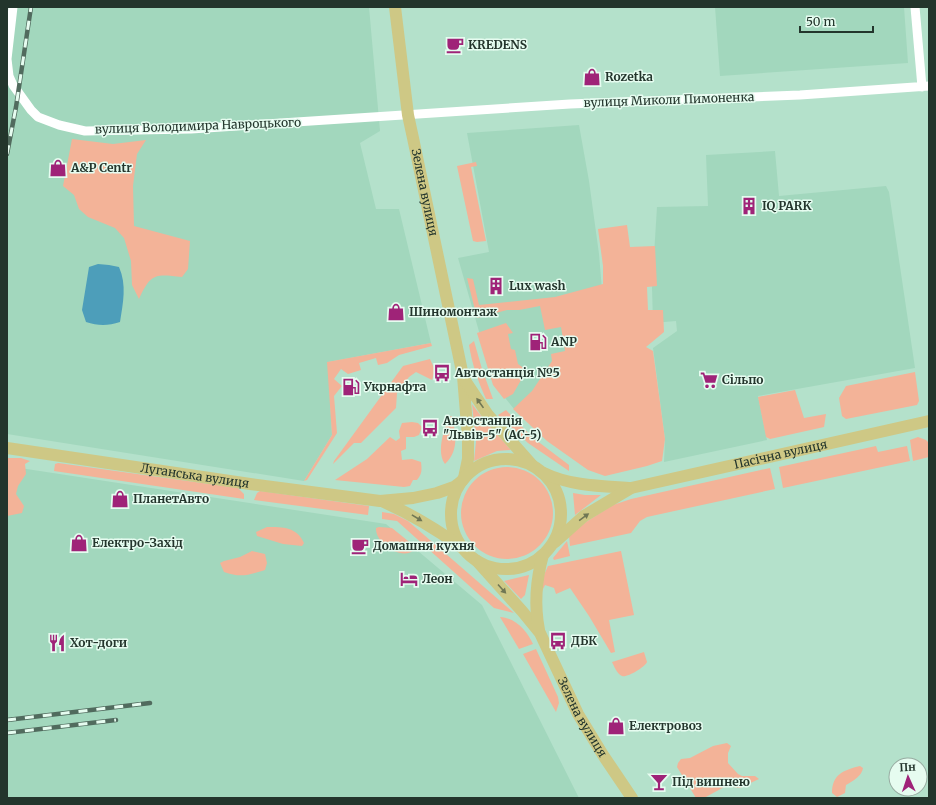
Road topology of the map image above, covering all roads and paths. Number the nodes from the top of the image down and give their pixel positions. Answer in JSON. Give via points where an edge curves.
{"nodes":[{"id":1,"x":13,"y":7,"type":"edge"},
{"id":2,"x":395,"y":7,"type":"edge"},
{"id":3,"x":915,"y":7,"type":"edge"},
{"id":4,"x":925,"y":86,"type":"edge"},
{"id":5,"x":408,"y":115,"type":"junction"},
{"id":6,"x":463,"y":376,"type":"junction"},
{"id":7,"x":929,"y":421,"type":"edge"},
{"id":8,"x":7,"y":448,"type":"edge"},
{"id":9,"x":537,"y":468,"type":"junction"},
{"id":10,"x":463,"y":480,"type":"junction"},
{"id":11,"x":631,"y":488,"type":"junction"},
{"id":12,"x":383,"y":501,"type":"junction"},
{"id":13,"x":555,"y":542,"type":"junction"},
{"id":14,"x":466,"y":551,"type":"junction"},
{"id":15,"x":543,"y":555,"type":"junction"},
{"id":16,"x":476,"y":560,"type":"junction"},
{"id":17,"x":540,"y":633,"type":"junction"},
{"id":18,"x":632,"y":798,"type":"edge"}],
"edges":[{"from":1,"to":5,"type":"street","name":"вулиця Володимира Навроцького","via":[[7,59],[9,76],[38,117],[59,125],[85,131],[191,129]]},
{"from":2,"to":5,"type":"main road","name":"Зелена вулиця"},
{"from":3,"to":4,"type":"street"},
{"from":4,"to":5,"type":"street","name":"вулиця Миколи Пимоненка"},
{"from":5,"to":6,"type":"main road","name":"Зелена вулиця"},
{"from":9,"to":6,"type":"main road","name":"Зелена вулиця","one_way":true,"via":[[488,415]]},
{"from":6,"to":10,"type":"main road","name":"Зелена вулиця","via":[[468,438],[468,458]]},
{"from":7,"to":11,"type":"main road","name":"Пасічна вулиця"},
{"from":8,"to":12,"type":"main road","name":"Луганська вулиця"},
{"from":9,"to":10,"type":"main road","via":[[515,460],[494,461],[477,468]]},
{"from":9,"to":11,"type":"main road","name":"Пасічна вулиця","via":[[551,477],[578,483]]},
{"from":9,"to":13,"type":"main road","via":[[555,488],[561,506],[561,524]]},
{"from":10,"to":12,"type":"main road","name":"Луганська вулиця","via":[[454,487],[437,493]]},
{"from":10,"to":14,"type":"main road","via":[[453,501],[452,519],[456,534]]},
{"from":13,"to":11,"type":"main road","name":"Пасічна вулиця","one_way":true,"via":[[584,516]]},
{"from":12,"to":14,"type":"main road","name":"Луганська вулиця","one_way":true,"via":[[412,515]]},
{"from":13,"to":15,"type":"main road"},
{"from":14,"to":16,"type":"main road"},
{"from":15,"to":16,"type":"main road","via":[[526,565],[509,568]]},
{"from":15,"to":17,"type":"main road","name":"Зелена вулиця","via":[[536,599]]},
{"from":16,"to":17,"type":"main road","name":"Зелена вулиця","one_way":true},
{"from":17,"to":18,"type":"main road","name":"Зелена вулиця","via":[[578,714]]}]}
